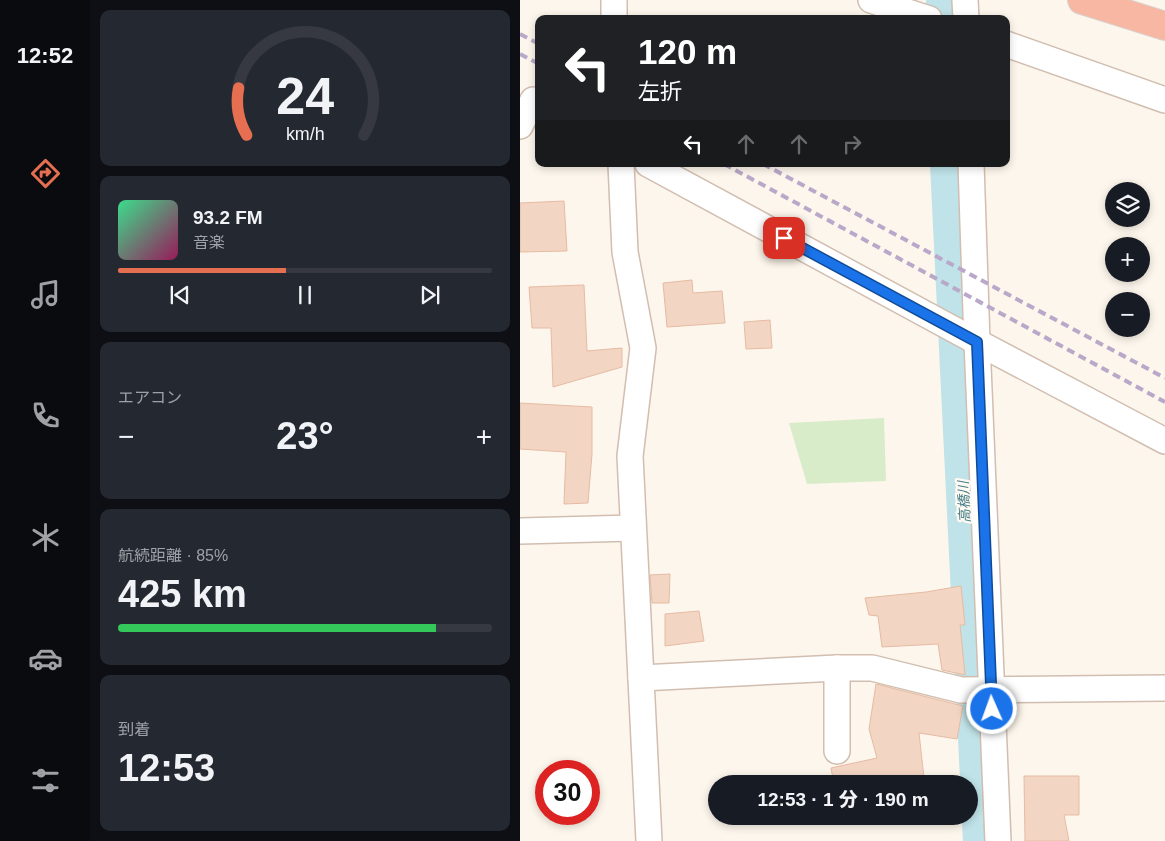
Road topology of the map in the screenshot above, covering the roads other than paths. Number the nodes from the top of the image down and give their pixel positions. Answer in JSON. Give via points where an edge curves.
{"nodes":[{"id":1,"x":614,"y":0,"type":"edge"},
{"id":2,"x":871,"y":0,"type":"edge"},
{"id":3,"x":965,"y":0,"type":"edge"},
{"id":4,"x":1082,"y":0,"type":"edge"},
{"id":5,"x":614,"y":15,"type":"edge"},
{"id":6,"x":917,"y":15,"type":"edge"},
{"id":7,"x":966,"y":15,"type":"edge"},
{"id":8,"x":1165,"y":26,"type":"edge"},
{"id":9,"x":1010,"y":45,"type":"edge"},
{"id":10,"x":531,"y":99,"type":"edge"},
{"id":11,"x":1165,"y":100,"type":"edge"},
{"id":12,"x":520,"y":126,"type":"edge"},
{"id":13,"x":621,"y":167,"type":"edge"},
{"id":14,"x":654,"y":167,"type":"edge"},
{"id":15,"x":971,"y":167,"type":"edge"},
{"id":16,"x":977,"y":342,"type":"junction"},
{"id":17,"x":1165,"y":441,"type":"edge"},
{"id":18,"x":633,"y":528,"type":"junction"},
{"id":19,"x":520,"y":531,"type":"edge"},
{"id":20,"x":837,"y":668,"type":"junction"},
{"id":21,"x":641,"y":678,"type":"junction"},
{"id":22,"x":1165,"y":688,"type":"edge"},
{"id":23,"x":992,"y":690,"type":"junction"},
{"id":24,"x":837,"y":752,"type":"dead end"},
{"id":25,"x":649,"y":841,"type":"edge"},
{"id":26,"x":998,"y":841,"type":"edge"}],
"edges":[{"from":1,"to":5,"type":"street"},
{"from":2,"to":6,"type":"street"},
{"from":3,"to":7,"type":"street"},
{"from":4,"to":8,"type":"highway"},
{"from":9,"to":11,"type":"street"},
{"from":10,"to":12,"type":"street"},
{"from":13,"to":18,"type":"street","via":[[625,252],[643,348],[630,456]]},
{"from":14,"to":16,"type":"street"},
{"from":15,"to":16,"type":"street"},
{"from":16,"to":17,"type":"street"},
{"from":16,"to":23,"type":"street"},
{"from":18,"to":19,"type":"street"},
{"from":18,"to":21,"type":"street"},
{"from":20,"to":21,"type":"street"},
{"from":20,"to":23,"type":"street","via":[[872,668],[961,690]]},
{"from":20,"to":24,"type":"street"},
{"from":21,"to":25,"type":"street"},
{"from":22,"to":23,"type":"street"},
{"from":23,"to":26,"type":"street"}]}
